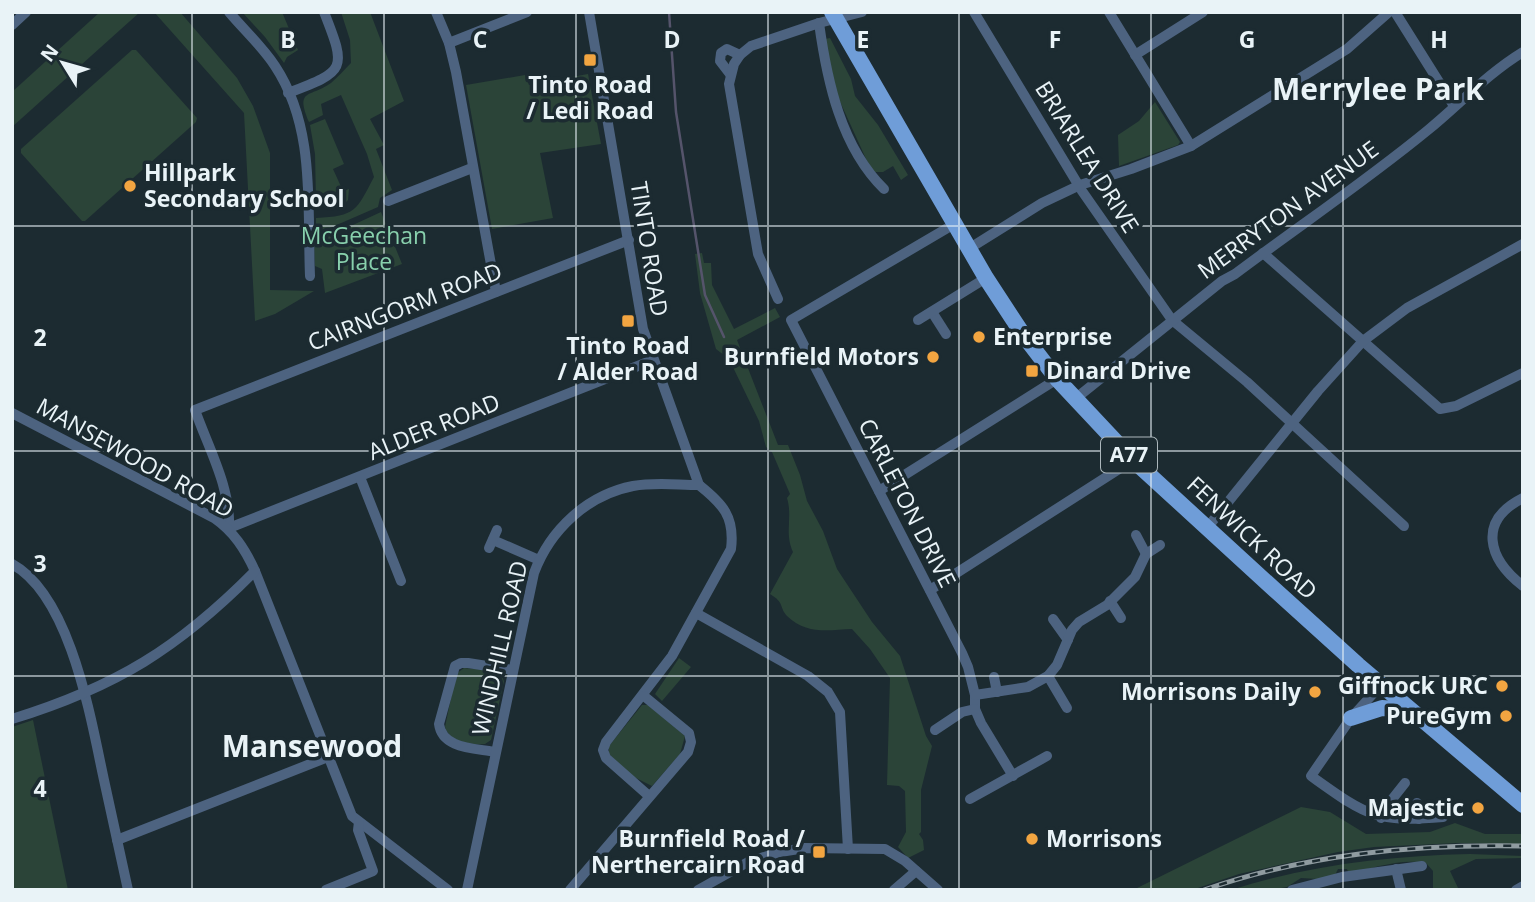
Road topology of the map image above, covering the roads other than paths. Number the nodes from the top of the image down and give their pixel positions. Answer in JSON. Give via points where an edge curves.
{"nodes":[{"id":1,"x":26,"y":12,"type":"edge"},
{"id":2,"x":229,"y":12,"type":"edge"},
{"id":3,"x":324,"y":12,"type":"edge"},
{"id":4,"x":436,"y":12,"type":"edge"},
{"id":5,"x":527,"y":12,"type":"edge"},
{"id":6,"x":589,"y":12,"type":"edge"},
{"id":7,"x":862,"y":12,"type":"edge"},
{"id":8,"x":974,"y":12,"type":"edge"},
{"id":9,"x":1109,"y":12,"type":"edge"},
{"id":10,"x":1203,"y":12,"type":"edge"},
{"id":11,"x":1389,"y":12,"type":"edge"},
{"id":12,"x":1395,"y":12,"type":"edge"},
{"id":13,"x":834,"y":16,"type":"edge"},
{"id":14,"x":819,"y":23,"type":"junction"},
{"id":15,"x":12,"y":25,"type":"edge"},
{"id":16,"x":449,"y":43,"type":"junction"},
{"id":17,"x":1523,"y":51,"type":"edge"},
{"id":18,"x":740,"y":55,"type":"junction"},
{"id":19,"x":1135,"y":55,"type":"junction"},
{"id":20,"x":730,"y":74,"type":"junction"},
{"id":21,"x":288,"y":93,"type":"junction"},
{"id":22,"x":1454,"y":106,"type":"junction"},
{"id":23,"x":1191,"y":146,"type":"junction"},
{"id":24,"x":472,"y":168,"type":"junction"},
{"id":25,"x":1080,"y":185,"type":"junction"},
{"id":26,"x":884,"y":189,"type":"dead end"},
{"id":27,"x":388,"y":201,"type":"dead end"},
{"id":28,"x":956,"y":223,"type":"junction"},
{"id":29,"x":629,"y":240,"type":"junction"},
{"id":30,"x":1523,"y":244,"type":"edge"},
{"id":31,"x":970,"y":248,"type":"junction"},
{"id":32,"x":1263,"y":253,"type":"junction"},
{"id":33,"x":310,"y":276,"type":"dead end"},
{"id":34,"x":986,"y":278,"type":"junction"},
{"id":35,"x":496,"y":292,"type":"junction"},
{"id":36,"x":778,"y":299,"type":"dead end"},
{"id":37,"x":932,"y":312,"type":"junction"},
{"id":38,"x":918,"y":320,"type":"dead end"},
{"id":39,"x":1172,"y":320,"type":"junction"},
{"id":40,"x":946,"y":334,"type":"dead end"},
{"id":41,"x":1363,"y":341,"type":"junction"},
{"id":42,"x":653,"y":360,"type":"junction"},
{"id":43,"x":1523,"y":373,"type":"edge"},
{"id":44,"x":1057,"y":379,"type":"junction"},
{"id":45,"x":1075,"y":399,"type":"junction"},
{"id":46,"x":12,"y":413,"type":"edge"},
{"id":47,"x":1292,"y":424,"type":"junction"},
{"id":48,"x":1133,"y":460,"type":"junction"},
{"id":49,"x":360,"y":477,"type":"junction"},
{"id":50,"x":699,"y":485,"type":"junction"},
{"id":51,"x":879,"y":491,"type":"junction"},
{"id":52,"x":1523,"y":498,"type":"edge"},
{"id":53,"x":1404,"y":526,"type":"dead end"},
{"id":54,"x":229,"y":528,"type":"junction"},
{"id":55,"x":1207,"y":528,"type":"junction"},
{"id":56,"x":1136,"y":535,"type":"dead end"},
{"id":57,"x":493,"y":539,"type":"dead end"},
{"id":58,"x":1160,"y":545,"type":"dead end"},
{"id":59,"x":1146,"y":554,"type":"junction"},
{"id":60,"x":539,"y":560,"type":"junction"},
{"id":61,"x":12,"y":564,"type":"edge"},
{"id":62,"x":256,"y":571,"type":"junction"},
{"id":63,"x":401,"y":581,"type":"dead end"},
{"id":64,"x":1523,"y":586,"type":"edge"},
{"id":65,"x":930,"y":590,"type":"junction"},
{"id":66,"x":1110,"y":601,"type":"junction"},
{"id":67,"x":696,"y":613,"type":"junction"},
{"id":68,"x":1121,"y":618,"type":"dead end"},
{"id":69,"x":1053,"y":619,"type":"dead end"},
{"id":70,"x":1068,"y":640,"type":"junction"},
{"id":71,"x":513,"y":670,"type":"junction"},
{"id":72,"x":1048,"y":676,"type":"junction"},
{"id":73,"x":994,"y":677,"type":"dead end"},
{"id":74,"x":1381,"y":685,"type":"junction"},
{"id":75,"x":997,"y":692,"type":"junction"},
{"id":76,"x":85,"y":693,"type":"junction"},
{"id":77,"x":975,"y":695,"type":"junction"},
{"id":78,"x":644,"y":696,"type":"junction"},
{"id":79,"x":1067,"y":708,"type":"dead end"},
{"id":80,"x":975,"y":709,"type":"junction"},
{"id":81,"x":1411,"y":711,"type":"junction"},
{"id":82,"x":1351,"y":718,"type":"junction"},
{"id":83,"x":12,"y":719,"type":"edge"},
{"id":84,"x":935,"y":730,"type":"dead end"},
{"id":85,"x":495,"y":752,"type":"junction"},
{"id":86,"x":1047,"y":756,"type":"dead end"},
{"id":87,"x":328,"y":757,"type":"junction"},
{"id":88,"x":1013,"y":776,"type":"junction"},
{"id":89,"x":1405,"y":783,"type":"dead end"},
{"id":90,"x":649,"y":796,"type":"junction"},
{"id":91,"x":970,"y":799,"type":"dead end"},
{"id":92,"x":1417,"y":803,"type":"dead end"},
{"id":93,"x":1523,"y":806,"type":"edge"},
{"id":94,"x":1443,"y":817,"type":"dead end"},
{"id":95,"x":1381,"y":818,"type":"junction"},
{"id":96,"x":1419,"y":819,"type":"junction"},
{"id":97,"x":359,"y":822,"type":"junction"},
{"id":98,"x":117,"y":840,"type":"junction"},
{"id":99,"x":848,"y":849,"type":"junction"},
{"id":100,"x":1422,"y":866,"type":"dead end"},
{"id":101,"x":1396,"y":869,"type":"junction"},
{"id":102,"x":916,"y":871,"type":"junction"},
{"id":103,"x":1342,"y":877,"type":"junction"},
{"id":104,"x":1523,"y":886,"type":"edge"},
{"id":105,"x":128,"y":890,"type":"edge"},
{"id":106,"x":326,"y":890,"type":"edge"},
{"id":107,"x":447,"y":890,"type":"edge"},
{"id":108,"x":467,"y":890,"type":"edge"},
{"id":109,"x":570,"y":890,"type":"edge"},
{"id":110,"x":698,"y":890,"type":"edge"},
{"id":111,"x":894,"y":890,"type":"edge"},
{"id":112,"x":938,"y":890,"type":"edge"},
{"id":113,"x":1292,"y":890,"type":"edge"},
{"id":114,"x":1344,"y":890,"type":"edge"},
{"id":115,"x":1401,"y":890,"type":"edge"},
{"id":116,"x":1516,"y":890,"type":"edge"}],
"edges":[{"from":1,"to":15,"type":"street"},
{"from":2,"to":21,"type":"street","via":[[268,57]]},
{"from":3,"to":21,"type":"street","via":[[338,51],[335,70],[326,79]]},
{"from":4,"to":16,"type":"street"},
{"from":5,"to":16,"type":"street"},
{"from":6,"to":29,"type":"street","name":"TINTO ROAD"},
{"from":7,"to":13,"type":"street"},
{"from":8,"to":25,"type":"street","name":"BRIARLEA DRIVE"},
{"from":9,"to":19,"type":"street"},
{"from":10,"to":19,"type":"street"},
{"from":11,"to":23,"type":"street","via":[[1347,49]]},
{"from":12,"to":22,"type":"street"},
{"from":13,"to":14,"type":"street"},
{"from":13,"to":28,"type":"main road","name":"FENWICK ROAD","number":"A77"},
{"from":14,"to":18,"type":"street","via":[[751,46]]},
{"from":14,"to":26,"type":"street","via":[[837,108],[870,176]]},
{"from":16,"to":24,"type":"street"},
{"from":17,"to":22,"type":"street","name":"MERRYTON AVENUE"},
{"from":18,"to":20,"type":"street"},
{"from":18,"to":20,"type":"street","via":[[727,49],[721,53],[720,61]]},
{"from":19,"to":23,"type":"street"},
{"from":20,"to":36,"type":"street","via":[[758,254]]},
{"from":21,"to":33,"type":"street","via":[[306,149]]},
{"from":22,"to":32,"type":"street","name":"MERRYTON AVENUE","via":[[1388,162]]},
{"from":23,"to":25,"type":"street"},
{"from":24,"to":27,"type":"street"},
{"from":24,"to":35,"type":"street"},
{"from":25,"to":31,"type":"street"},
{"from":25,"to":39,"type":"street","name":"BRIARLEA DRIVE"},
{"from":28,"to":31,"type":"main road","name":"FENWICK ROAD","number":"A77"},
{"from":28,"to":51,"type":"street","name":"CARLETON DRIVE","via":[[791,320]]},
{"from":29,"to":35,"type":"street","name":"CAIRNGORM ROAD"},
{"from":29,"to":42,"type":"street","name":"TINTO ROAD","via":[[643,329]]},
{"from":30,"to":41,"type":"street","via":[[1407,308]]},
{"from":31,"to":34,"type":"main road","name":"FENWICK ROAD","number":"A77"},
{"from":32,"to":39,"type":"street","name":"MERRYTON AVENUE"},
{"from":32,"to":41,"type":"street"},
{"from":34,"to":37,"type":"street"},
{"from":34,"to":44,"type":"main road","name":"FENWICK ROAD","number":"A77"},
{"from":35,"to":54,"type":"street","name":"CAIRNGORM ROAD","via":[[195,410],[225,492]]},
{"from":37,"to":38,"type":"street"},
{"from":37,"to":40,"type":"street"},
{"from":39,"to":45,"type":"street","name":"MERRYTON AVENUE"},
{"from":39,"to":47,"type":"street","name":"BRIARLEA DRIVE"},
{"from":41,"to":43,"type":"street","via":[[1443,410]]},
{"from":41,"to":47,"type":"street"},
{"from":42,"to":49,"type":"street","name":"ALDER ROAD"},
{"from":42,"to":50,"type":"street","name":"TINTO ROAD"},
{"from":44,"to":45,"type":"main road","name":"FENWICK ROAD","number":"A77"},
{"from":44,"to":51,"type":"street"},
{"from":45,"to":48,"type":"main road","name":"FENWICK ROAD","number":"A77"},
{"from":46,"to":54,"type":"street","name":"MANSEWOOD ROAD"},
{"from":47,"to":53,"type":"street","name":"BRIARLEA DRIVE"},
{"from":47,"to":55,"type":"street"},
{"from":48,"to":55,"type":"main road","name":"FENWICK ROAD","number":"A77"},
{"from":48,"to":65,"type":"street"},
{"from":49,"to":54,"type":"street","name":"ALDER ROAD"},
{"from":49,"to":63,"type":"street"},
{"from":50,"to":60,"type":"street","name":"WINDHILL ROAD","via":[[635,486],[601,497],[569,520]]},
{"from":50,"to":67,"type":"street","via":[[725,509],[733,533],[731,549]]},
{"from":51,"to":65,"type":"street","name":"CARLETON DRIVE"},
{"from":52,"to":64,"type":"street","via":[[1500,514],[1491,541],[1502,565]]},
{"from":54,"to":62,"type":"street","name":"MANSEWOOD ROAD"},
{"from":55,"to":74,"type":"main road","name":"FENWICK ROAD","number":"A77"},
{"from":56,"to":59,"type":"street"},
{"from":57,"to":60,"type":"street"},
{"from":58,"to":59,"type":"street"},
{"from":59,"to":66,"type":"street","via":[[1135,577]]},
{"from":60,"to":71,"type":"street","name":"WINDHILL ROAD"},
{"from":61,"to":76,"type":"street","via":[[27,575],[51,606]]},
{"from":62,"to":76,"type":"street","via":[[181,639]]},
{"from":62,"to":87,"type":"street","name":"MANSEWOOD ROAD"},
{"from":65,"to":77,"type":"street","name":"CARLETON DRIVE","via":[[962,653]]},
{"from":66,"to":68,"type":"street"},
{"from":66,"to":70,"type":"street","via":[[1079,622]]},
{"from":67,"to":78,"type":"street"},
{"from":67,"to":99,"type":"street","via":[[808,676],[828,692],[841,712]]},
{"from":69,"to":70,"type":"street"},
{"from":70,"to":72,"type":"street"},
{"from":71,"to":85,"type":"street","name":"WINDHILL ROAD"},
{"from":71,"to":85,"type":"street","via":[[468,663],[455,666],[439,724],[449,742]]},
{"from":72,"to":75,"type":"street","via":[[1028,687]]},
{"from":72,"to":79,"type":"street"},
{"from":73,"to":75,"type":"street"},
{"from":74,"to":81,"type":"main road","name":"FENWICK ROAD","number":"A77"},
{"from":74,"to":82,"type":"street"},
{"from":75,"to":77,"type":"street"},
{"from":76,"to":83,"type":"street"},
{"from":76,"to":98,"type":"street"},
{"from":77,"to":80,"type":"street","name":"CARLETON DRIVE"},
{"from":78,"to":90,"type":"street","via":[[603,750],[606,758]]},
{"from":78,"to":90,"type":"street","via":[[689,733],[691,742],[688,752]]},
{"from":80,"to":84,"type":"street"},
{"from":80,"to":88,"type":"street","name":"CARLETON DRIVE"},
{"from":81,"to":82,"type":"main road","via":[[1382,708]]},
{"from":81,"to":93,"type":"main road","name":"FENWICK ROAD","number":"A77"},
{"from":82,"to":95,"type":"street","via":[[1311,776],[1360,810]]},
{"from":85,"to":108,"type":"street","name":"WINDHILL ROAD"},
{"from":86,"to":88,"type":"street"},
{"from":87,"to":97,"type":"street","name":"MANSEWOOD ROAD","via":[[347,805]]},
{"from":87,"to":98,"type":"street"},
{"from":88,"to":91,"type":"street"},
{"from":89,"to":95,"type":"street"},
{"from":90,"to":109,"type":"street"},
{"from":92,"to":96,"type":"street"},
{"from":94,"to":96,"type":"street"},
{"from":95,"to":96,"type":"street"},
{"from":97,"to":106,"type":"street","via":[[373,871]]},
{"from":97,"to":107,"type":"street","name":"MANSEWOOD ROAD"},
{"from":98,"to":105,"type":"street"},
{"from":99,"to":102,"type":"street","via":[[885,849]]},
{"from":99,"to":110,"type":"street","via":[[780,852],[748,862]]},
{"from":100,"to":101,"type":"street"},
{"from":101,"to":103,"type":"street"},
{"from":101,"to":115,"type":"street"},
{"from":102,"to":111,"type":"street"},
{"from":102,"to":112,"type":"street"},
{"from":103,"to":113,"type":"street"},
{"from":103,"to":114,"type":"street"},
{"from":104,"to":116,"type":"street"}]}
